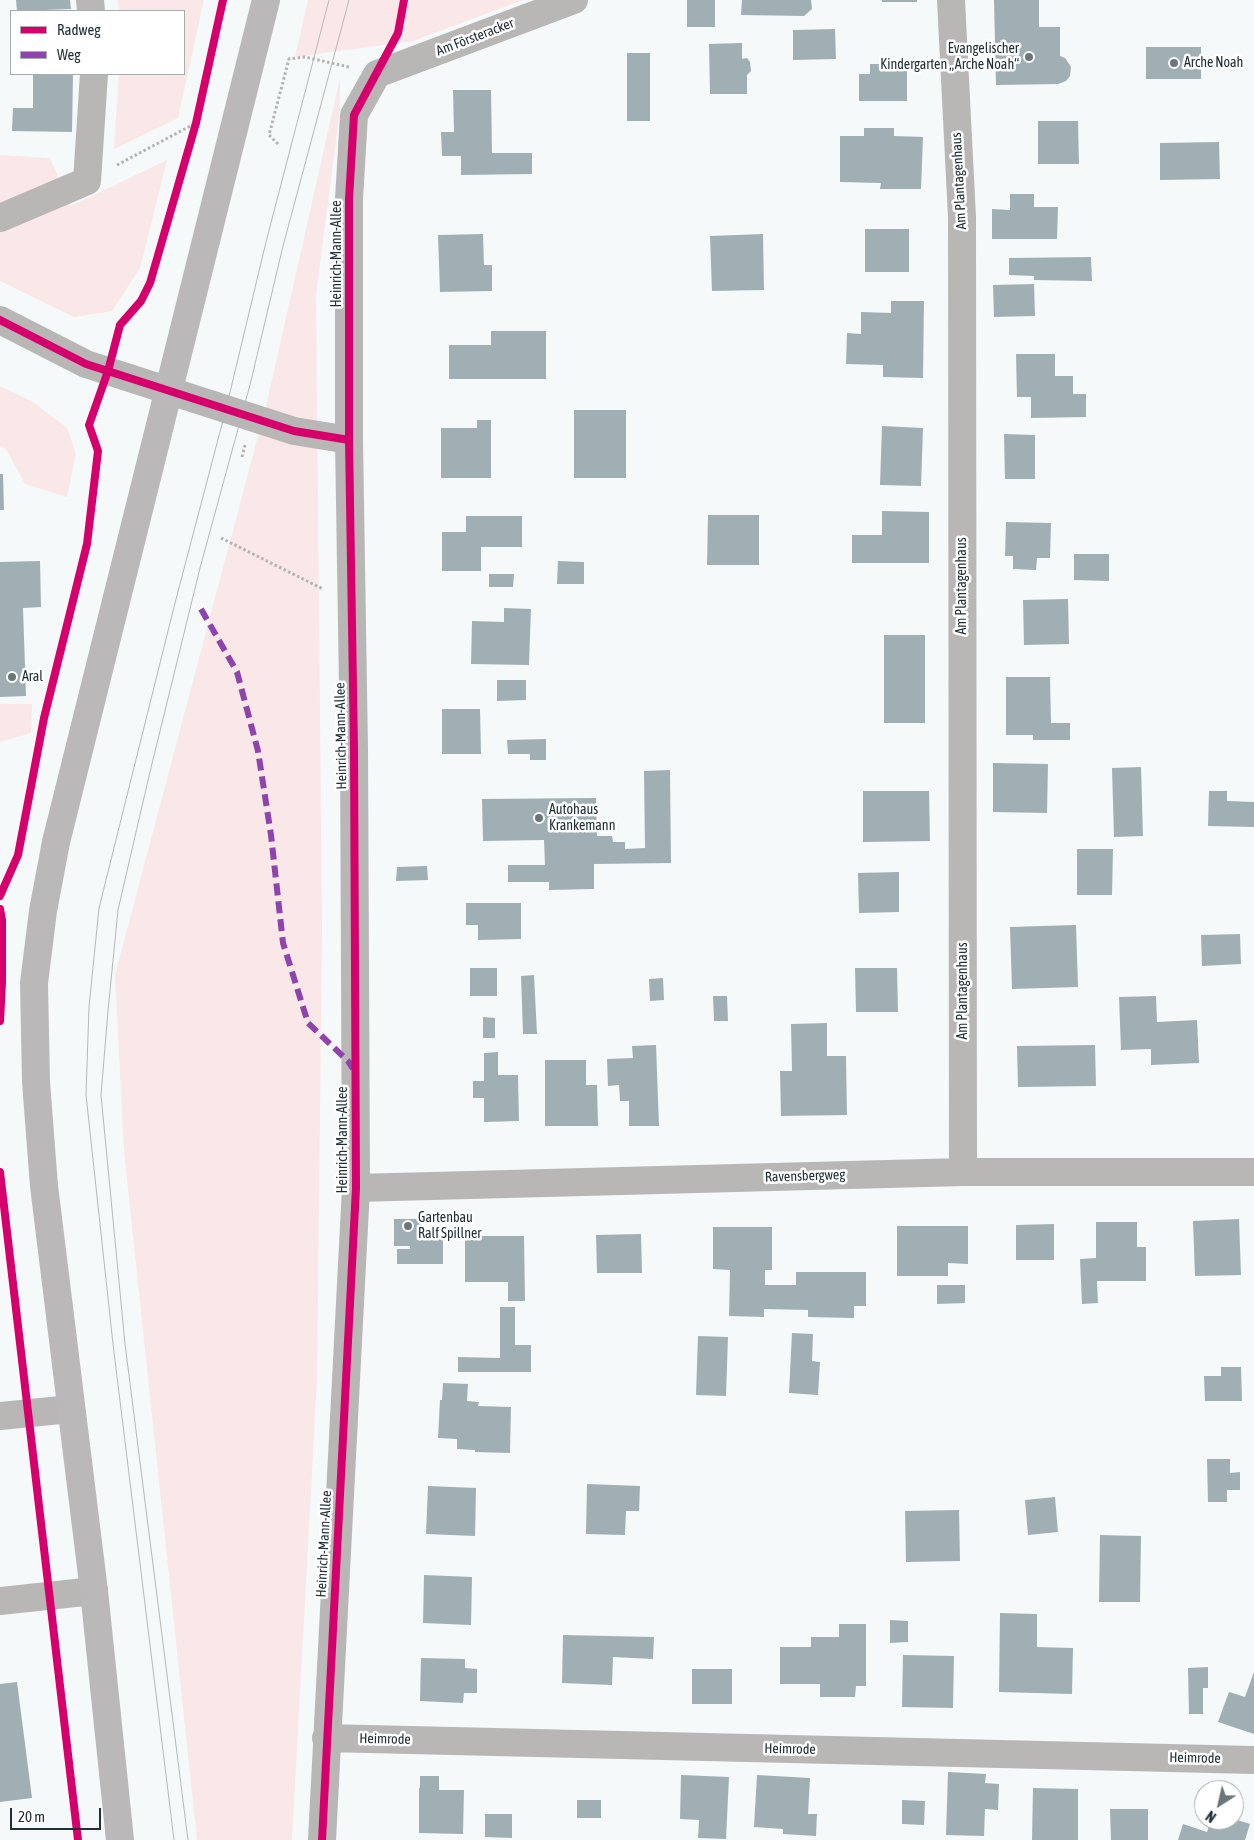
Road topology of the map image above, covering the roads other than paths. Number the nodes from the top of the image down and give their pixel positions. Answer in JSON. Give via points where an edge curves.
{"nodes":[{"id":1,"x":266,"y":0,"type":"edge"},
{"id":2,"x":574,"y":0,"type":"edge"},
{"id":3,"x":951,"y":0,"type":"edge"},
{"id":4,"x":377,"y":74,"type":"joint"},
{"id":5,"x":94,"y":75,"type":"edge"},
{"id":6,"x":0,"y":218,"type":"edge"},
{"id":7,"x":0,"y":320,"type":"edge"},
{"id":8,"x":168,"y":390,"type":"junction"},
{"id":9,"x":349,"y":440,"type":"junction"},
{"id":10,"x":963,"y":1172,"type":"junction"},
{"id":11,"x":1254,"y":1172,"type":"edge"},
{"id":12,"x":356,"y":1188,"type":"junction"},
{"id":13,"x":71,"y":1409,"type":"junction"},
{"id":14,"x":0,"y":1416,"type":"edge"},
{"id":15,"x":94,"y":1591,"type":"junction"},
{"id":16,"x":0,"y":1601,"type":"edge"},
{"id":17,"x":326,"y":1738,"type":"junction"},
{"id":18,"x":1254,"y":1760,"type":"edge"},
{"id":19,"x":120,"y":1840,"type":"edge"},
{"id":20,"x":322,"y":1840,"type":"edge"}],
"edges":[{"from":1,"to":8,"type":"main road"},
{"from":2,"to":4,"type":"street","name":"Am Försteracker"},
{"from":3,"to":10,"type":"street","name":"Am Plantagenhaus","via":[[962,216]]},
{"from":4,"to":9,"type":"street","name":"Heinrich-Mann-Allee","via":[[354,115],[349,199]]},
{"from":5,"to":6,"type":"street","via":[[87,181]]},
{"from":7,"to":8,"type":"street","via":[[86,364]]},
{"from":8,"to":9,"type":"street","via":[[294,431]]},
{"from":8,"to":13,"type":"main road","via":[[56,842],[34,983],[36,1082],[44,1186]]},
{"from":9,"to":12,"type":"street","name":"Heinrich-Mann-Allee"},
{"from":10,"to":11,"type":"street","name":"Ravensbergweg"},
{"from":10,"to":12,"type":"street","name":"Ravensbergweg"},
{"from":12,"to":17,"type":"street","name":"Heinrich-Mann-Allee"},
{"from":13,"to":14,"type":"street"},
{"from":13,"to":15,"type":"main road"},
{"from":15,"to":16,"type":"street"},
{"from":15,"to":19,"type":"main road"},
{"from":17,"to":18,"type":"street","name":"Heimrode"},
{"from":17,"to":20,"type":"street","name":"Heinrich-Mann-Allee"}]}
